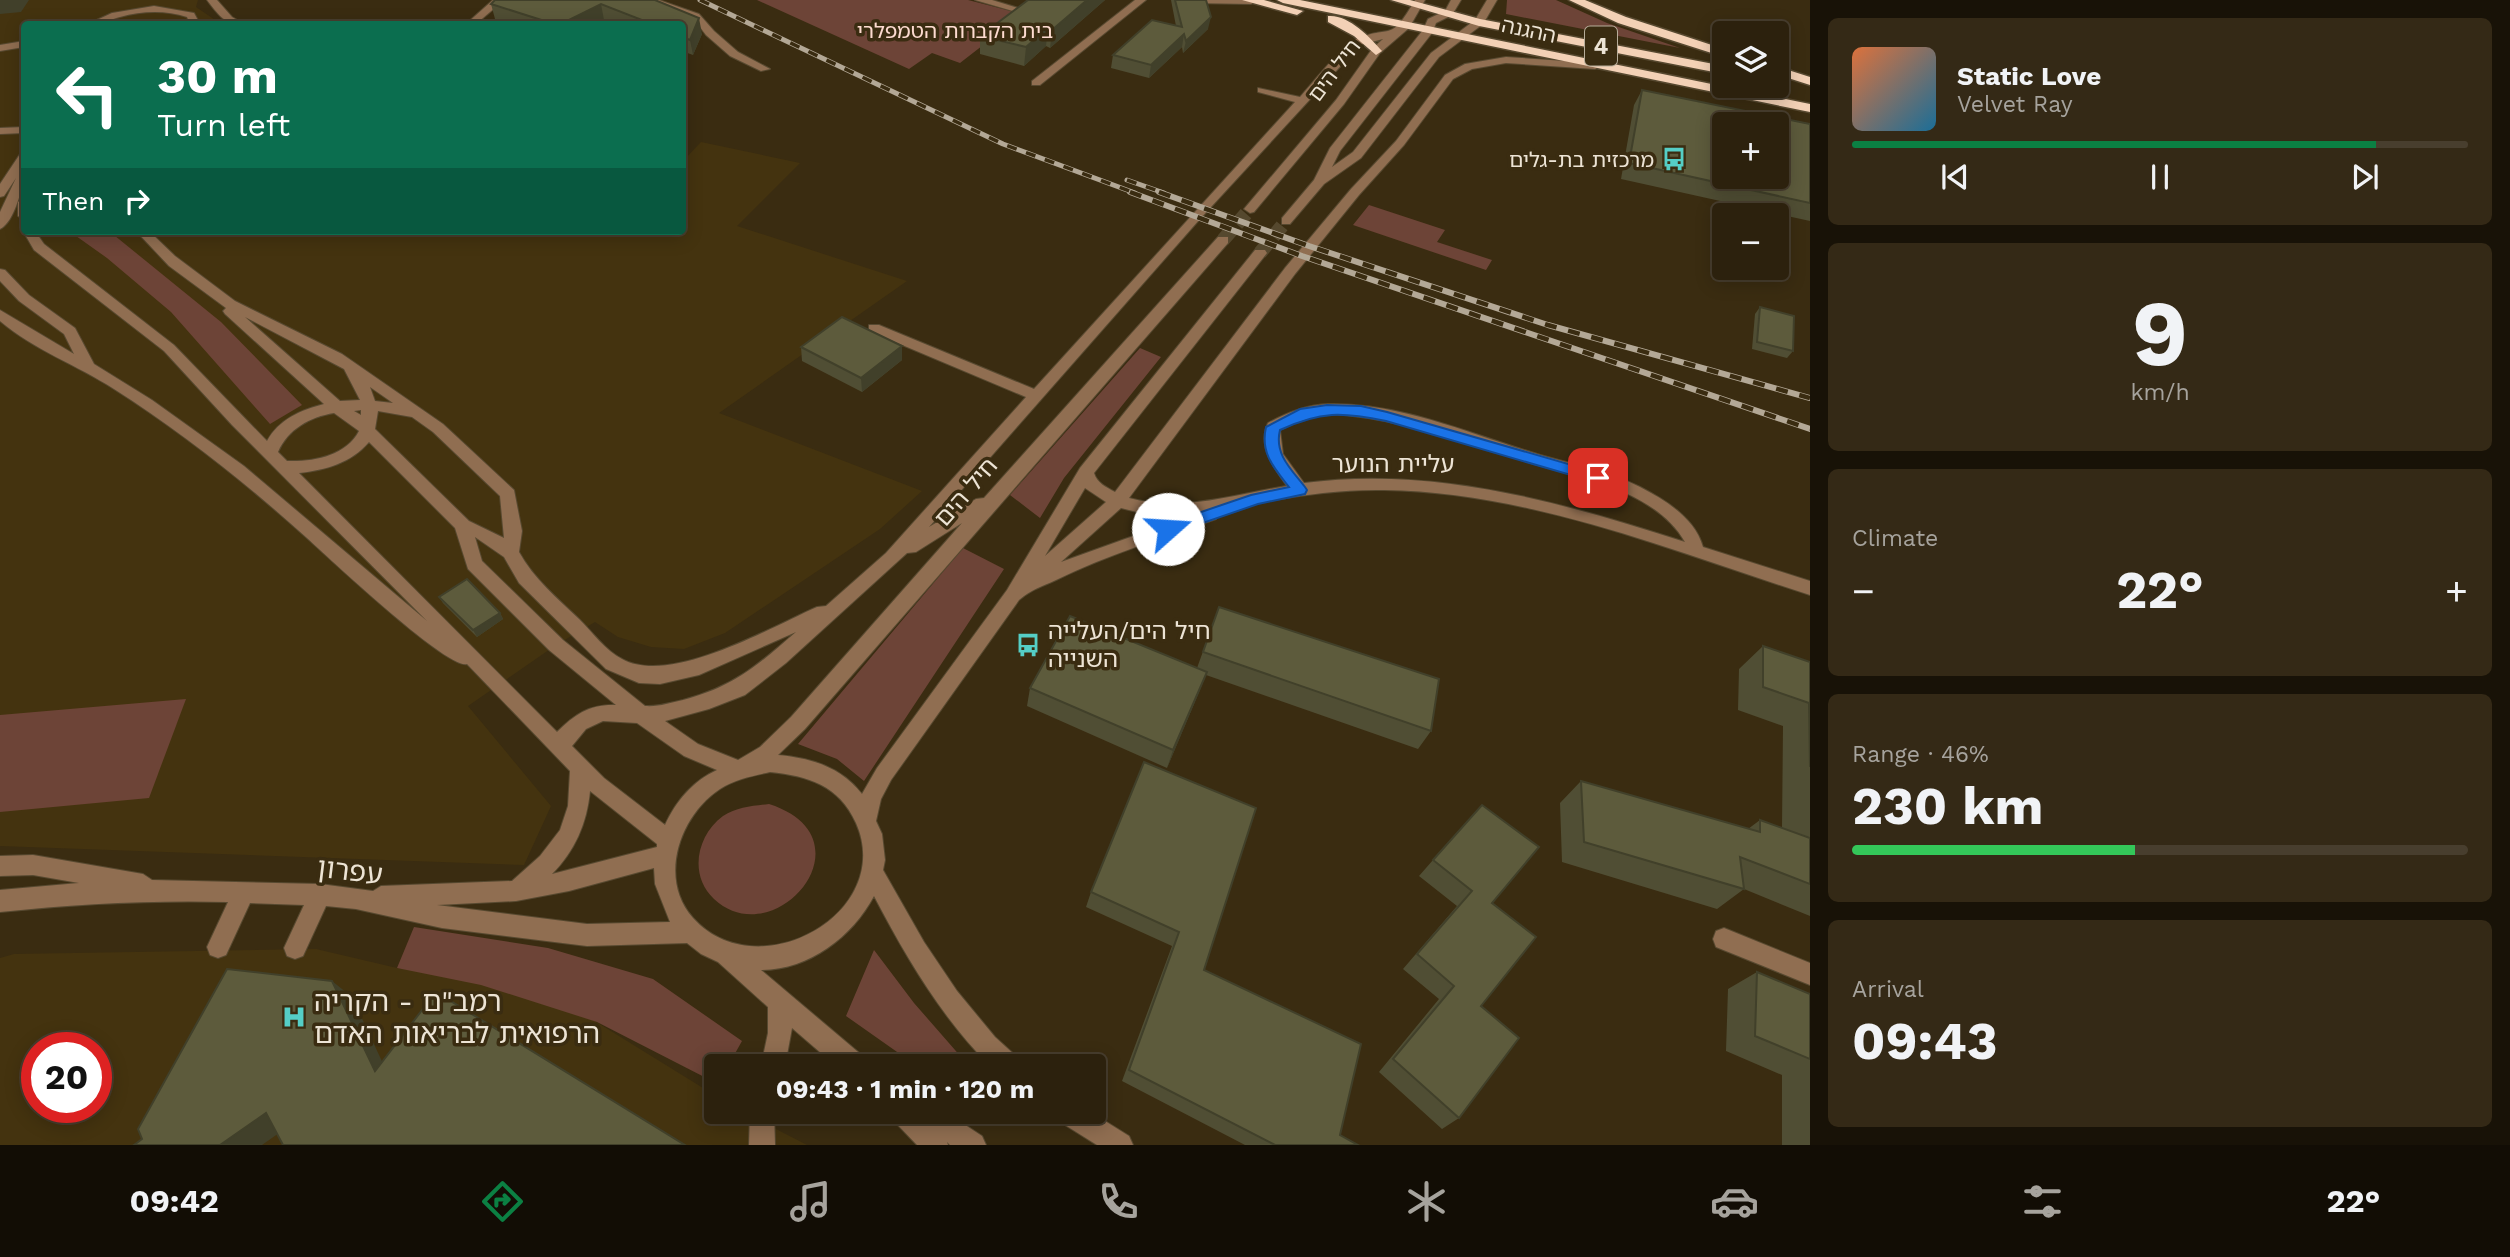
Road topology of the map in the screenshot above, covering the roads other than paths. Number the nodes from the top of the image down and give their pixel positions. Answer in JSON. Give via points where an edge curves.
{"nodes":[{"id":1,"x":124,"y":0,"type":"edge"},
{"id":2,"x":170,"y":0,"type":"edge"},
{"id":3,"x":212,"y":0,"type":"edge"},
{"id":4,"x":499,"y":0,"type":"edge"},
{"id":5,"x":650,"y":0,"type":"edge"},
{"id":6,"x":981,"y":0,"type":"edge"},
{"id":7,"x":1141,"y":0,"type":"edge"},
{"id":8,"x":1191,"y":0,"type":"edge"},
{"id":9,"x":1249,"y":0,"type":"edge"},
{"id":10,"x":1283,"y":0,"type":"edge"},
{"id":11,"x":1329,"y":0,"type":"edge"},
{"id":12,"x":1397,"y":0,"type":"edge"},
{"id":13,"x":1456,"y":0,"type":"edge"},
{"id":14,"x":1467,"y":0,"type":"edge"},
{"id":15,"x":1492,"y":0,"type":"edge"},
{"id":16,"x":1575,"y":0,"type":"edge"},
{"id":17,"x":1419,"y":2,"type":"edge"},
{"id":18,"x":1020,"y":10,"type":"edge"},
{"id":19,"x":1451,"y":18,"type":"junction"},
{"id":20,"x":193,"y":20,"type":"edge"},
{"id":21,"x":98,"y":21,"type":"edge"},
{"id":22,"x":103,"y":21,"type":"edge"},
{"id":23,"x":232,"y":21,"type":"edge"},
{"id":24,"x":474,"y":21,"type":"edge"},
{"id":25,"x":1479,"y":22,"type":"junction"},
{"id":26,"x":1404,"y":25,"type":"junction"},
{"id":27,"x":1430,"y":26,"type":"junction"},
{"id":28,"x":1365,"y":38,"type":"junction"},
{"id":29,"x":1461,"y":38,"type":"junction"},
{"id":30,"x":21,"y":44,"type":"edge"},
{"id":31,"x":0,"y":48,"type":"edge"},
{"id":32,"x":1712,"y":49,"type":"edge"},
{"id":33,"x":1376,"y":51,"type":"junction"},
{"id":34,"x":21,"y":53,"type":"edge"},
{"id":35,"x":0,"y":55,"type":"edge"},
{"id":36,"x":1595,"y":66,"type":"junction"},
{"id":37,"x":1712,"y":68,"type":"edge"},
{"id":38,"x":765,"y":69,"type":"dead end"},
{"id":39,"x":1789,"y":74,"type":"edge"},
{"id":40,"x":1810,"y":80,"type":"edge"},
{"id":41,"x":1036,"y":83,"type":"dead end"},
{"id":42,"x":1789,"y":84,"type":"edge"},
{"id":43,"x":1810,"y":88,"type":"edge"},
{"id":44,"x":1262,"y":90,"type":"dead end"},
{"id":45,"x":1304,"y":100,"type":"junction"},
{"id":46,"x":1810,"y":108,"type":"edge"},
{"id":47,"x":21,"y":130,"type":"edge"},
{"id":48,"x":0,"y":131,"type":"edge"},
{"id":49,"x":21,"y":161,"type":"edge"},
{"id":50,"x":21,"y":180,"type":"edge"},
{"id":51,"x":1320,"y":181,"type":"junction"},
{"id":52,"x":0,"y":192,"type":"edge"},
{"id":53,"x":1250,"y":209,"type":"tunnel mouth"},
{"id":54,"x":1286,"y":221,"type":"tunnel mouth"},
{"id":55,"x":0,"y":225,"type":"edge"},
{"id":56,"x":32,"y":235,"type":"edge"},
{"id":57,"x":146,"y":235,"type":"edge"},
{"id":58,"x":1223,"y":240,"type":"tunnel mouth"},
{"id":59,"x":1260,"y":253,"type":"tunnel mouth"},
{"id":60,"x":166,"y":256,"type":"junction"},
{"id":61,"x":0,"y":273,"type":"edge"},
{"id":62,"x":0,"y":314,"type":"edge"},
{"id":63,"x":874,"y":328,"type":"dead end"},
{"id":64,"x":337,"y":357,"type":"junction"},
{"id":65,"x":88,"y":367,"type":"junction"},
{"id":66,"x":1037,"y":396,"type":"junction"},
{"id":67,"x":369,"y":406,"type":"junction"},
{"id":68,"x":338,"y":408,"type":"junction"},
{"id":69,"x":426,"y":419,"type":"junction"},
{"id":70,"x":368,"y":431,"type":"junction"},
{"id":71,"x":269,"y":453,"type":"junction"},
{"id":72,"x":283,"y":467,"type":"junction"},
{"id":73,"x":1086,"y":472,"type":"junction"},
{"id":74,"x":1300,"y":490,"type":"junction"},
{"id":75,"x":997,"y":494,"type":"junction"},
{"id":76,"x":1256,"y":499,"type":"junction"},
{"id":77,"x":1118,"y":501,"type":"junction"},
{"id":78,"x":463,"y":525,"type":"junction"},
{"id":79,"x":510,"y":552,"type":"junction"},
{"id":80,"x":1696,"y":552,"type":"junction"},
{"id":81,"x":892,"y":558,"type":"junction"},
{"id":82,"x":1810,"y":588,"type":"edge"},
{"id":83,"x":1013,"y":595,"type":"junction"},
{"id":84,"x":835,"y":606,"type":"junction"},
{"id":85,"x":489,"y":677,"type":"junction"},
{"id":86,"x":640,"y":714,"type":"junction"},
{"id":87,"x":561,"y":749,"type":"junction"},
{"id":88,"x":580,"y":768,"type":"junction"},
{"id":89,"x":740,"y":770,"type":"junction"},
{"id":90,"x":867,"y":818,"type":"junction"},
{"id":91,"x":666,"y":848,"type":"junction"},
{"id":92,"x":0,"y":866,"type":"edge"},
{"id":93,"x":872,"y":871,"type":"junction"},
{"id":94,"x":177,"y":890,"type":"junction"},
{"id":95,"x":516,"y":891,"type":"junction"},
{"id":96,"x":244,"y":892,"type":"junction"},
{"id":97,"x":320,"y":895,"type":"junction"},
{"id":98,"x":356,"y":898,"type":"junction"},
{"id":99,"x":0,"y":901,"type":"edge"},
{"id":100,"x":690,"y":932,"type":"junction"},
{"id":101,"x":1724,"y":939,"type":"dead end"},
{"id":102,"x":218,"y":947,"type":"dead end"},
{"id":103,"x":295,"y":948,"type":"dead end"},
{"id":104,"x":722,"y":952,"type":"junction"},
{"id":105,"x":1810,"y":974,"type":"edge"},
{"id":106,"x":778,"y":999,"type":"junction"},
{"id":107,"x":775,"y":1054,"type":"edge"},
{"id":108,"x":841,"y":1054,"type":"edge"},
{"id":109,"x":995,"y":1054,"type":"edge"},
{"id":110,"x":762,"y":1124,"type":"edge"},
{"id":111,"x":915,"y":1124,"type":"edge"},
{"id":112,"x":941,"y":1124,"type":"edge"},
{"id":113,"x":1087,"y":1124,"type":"edge"},
{"id":114,"x":762,"y":1145,"type":"edge"},
{"id":115,"x":935,"y":1145,"type":"edge"},
{"id":116,"x":973,"y":1145,"type":"edge"},
{"id":117,"x":1120,"y":1145,"type":"edge"}],
"edges":[{"from":1,"to":21,"type":"street"},
{"from":2,"to":20,"type":"street"},
{"from":3,"to":23,"type":"street"},
{"from":4,"to":24,"type":"street"},
{"from":5,"to":38,"type":"street","via":[[696,16],[734,54]]},
{"from":6,"to":18,"type":"street"},
{"from":7,"to":41,"type":"street"},
{"from":8,"to":9,"type":"street"},
{"from":9,"to":28,"type":"highway","via":[[1344,23]]},
{"from":10,"to":26,"type":"highway","number":"4"},
{"from":11,"to":26,"type":"highway"},
{"from":12,"to":17,"type":"highway"},
{"from":13,"to":19,"type":"street"},
{"from":14,"to":25,"type":"street","via":[[1466,8]]},
{"from":15,"to":25,"type":"street","name":"חיל הים"},
{"from":16,"to":32,"type":"highway"},
{"from":17,"to":19,"type":"highway"},
{"from":17,"to":26,"type":"street","name":"חיל הים"},
{"from":17,"to":27,"type":"street","via":[[1428,13]]},
{"from":19,"to":25,"type":"highway","name":"ההגנה"},
{"from":19,"to":27,"type":"highway"},
{"from":19,"to":29,"type":"street"},
{"from":20,"to":22,"type":"street","via":[[181,11],[150,9]]},
{"from":25,"to":29,"type":"street","name":"חיל הים"},
{"from":25,"to":37,"type":"highway","name":"ההגנה","number":"4"},
{"from":26,"to":27,"type":"highway","name":"ההגנה","number":"4"},
{"from":26,"to":28,"type":"street"},
{"from":26,"to":33,"type":"street","name":"חיל הים"},
{"from":27,"to":29,"type":"highway","name":"ההגנה","number":"4"},
{"from":27,"to":51,"type":"street","name":"חיל הים","via":[[1334,150]]},
{"from":28,"to":33,"type":"highway"},
{"from":28,"to":45,"type":"street"},
{"from":29,"to":36,"type":"highway","name":"ההגנה","number":"4"},
{"from":29,"to":51,"type":"street","name":"חיל הים","via":[[1435,55],[1357,155]]},
{"from":30,"to":31,"type":"street"},
{"from":33,"to":53,"type":"street","name":"חיל הים","via":[[1340,102]]},
{"from":34,"to":35,"type":"street"},
{"from":36,"to":46,"type":"highway","name":"ההגנה","number":"4"},
{"from":36,"to":77,"type":"street","via":[[1506,60],[1469,66],[1449,76],[1400,143],[1290,271]]},
{"from":39,"to":40,"type":"highway"},
{"from":42,"to":43,"type":"highway"},
{"from":44,"to":45,"type":"street"},
{"from":45,"to":66,"type":"street"},
{"from":47,"to":48,"type":"street"},
{"from":49,"to":52,"type":"street"},
{"from":50,"to":55,"type":"street"},
{"from":51,"to":54,"type":"street","name":"חיל הים"},
{"from":56,"to":71,"type":"street","via":[[39,247],[169,348]]},
{"from":57,"to":60,"type":"street"},
{"from":58,"to":75,"type":"street","name":"חיל הים"},
{"from":59,"to":73,"type":"street"},
{"from":60,"to":64,"type":"street","via":[[230,304]]},
{"from":60,"to":68,"type":"street"},
{"from":61,"to":65,"type":"street","via":[[24,298],[69,331]]},
{"from":62,"to":65,"type":"street","via":[[46,346]]},
{"from":63,"to":66,"type":"street"},
{"from":64,"to":67,"type":"street","via":[[357,377]]},
{"from":64,"to":69,"type":"street"},
{"from":65,"to":85,"type":"street","via":[[268,492],[422,630]]},
{"from":66,"to":81,"type":"street"},
{"from":67,"to":68,"type":"street"},
{"from":67,"to":69,"type":"street","via":[[393,407]]},
{"from":67,"to":70,"type":"street"},
{"from":68,"to":70,"type":"street"},
{"from":68,"to":71,"type":"street","via":[[295,421],[279,434]]},
{"from":69,"to":79,"type":"street","via":[[508,494],[514,531]]},
{"from":70,"to":72,"type":"street","via":[[363,441],[336,459],[300,468]]},
{"from":70,"to":78,"type":"street"},
{"from":71,"to":72,"type":"street"},
{"from":72,"to":85,"type":"street"},
{"from":73,"to":77,"type":"street","name":"עליית הנוער","via":[[1089,483]]},
{"from":73,"to":83,"type":"street"},
{"from":74,"to":76,"type":"street","name":"עליית הנוער"},
{"from":74,"to":80,"type":"street","name":"עליית הנוער","via":[[1382,484],[1469,489],[1526,500]]},
{"from":74,"to":80,"type":"street","via":[[1275,459],[1270,440],[1273,427],[1305,413],[1361,411],[1622,485],[1676,520],[1689,533]]},
{"from":75,"to":81,"type":"street"},
{"from":75,"to":89,"type":"street","name":"חיל הים","via":[[797,723],[767,753]]},
{"from":76,"to":77,"type":"street","name":"עליית הנוער","via":[[1170,511]]},
{"from":76,"to":83,"type":"street","name":"עליית הנוער","via":[[1077,562]]},
{"from":77,"to":83,"type":"street"},
{"from":78,"to":79,"type":"street","via":[[491,537]]},
{"from":78,"to":86,"type":"street","via":[[474,564],[556,645]]},
{"from":79,"to":84,"type":"street","via":[[526,578],[613,664],[639,675],[660,676],[699,667]]},
{"from":80,"to":82,"type":"street","name":"עליית הנוער"},
{"from":81,"to":84,"type":"street"},
{"from":83,"to":90,"type":"street","via":[[884,774],[871,797]]},
{"from":84,"to":86,"type":"street","via":[[738,689],[670,713]]},
{"from":85,"to":87,"type":"street"},
{"from":86,"to":87,"type":"street","via":[[590,716],[565,738]]},
{"from":86,"to":89,"type":"street","via":[[691,750]]},
{"from":87,"to":88,"type":"street"},
{"from":88,"to":91,"type":"street"},
{"from":88,"to":95,"type":"street","via":[[580,801],[571,832],[557,855]]},
{"from":89,"to":90,"type":"street","via":[[770,763],[800,766],[828,776],[851,794]]},
{"from":89,"to":91,"type":"street","via":[[711,784],[688,804]]},
{"from":90,"to":93,"type":"street","via":[[873,844]]},
{"from":91,"to":95,"type":"street","via":[[580,878]]},
{"from":91,"to":100,"type":"street","via":[[668,900]]},
{"from":92,"to":94,"type":"street","via":[[33,865]]},
{"from":93,"to":104,"type":"street","via":[[865,895],[850,917],[831,936],[807,949],[754,960]]},
{"from":93,"to":109,"type":"street","via":[[928,973]]},
{"from":94,"to":96,"type":"street","name":"עפרון"},
{"from":94,"to":99,"type":"street","name":"עפרון"},
{"from":95,"to":98,"type":"street"},
{"from":96,"to":97,"type":"street","name":"עפרון"},
{"from":96,"to":102,"type":"street"},
{"from":97,"to":98,"type":"street","name":"עפרון"},
{"from":97,"to":103,"type":"street"},
{"from":98,"to":100,"type":"street","name":"עפרון","via":[[442,918],[587,935]]},
{"from":100,"to":104,"type":"street"},
{"from":101,"to":105,"type":"street"},
{"from":104,"to":106,"type":"street"},
{"from":106,"to":107,"type":"street","via":[[782,1011]]},
{"from":106,"to":108,"type":"street"},
{"from":110,"to":114,"type":"street"},
{"from":111,"to":115,"type":"street"},
{"from":112,"to":116,"type":"street"},
{"from":113,"to":117,"type":"street"}]}
